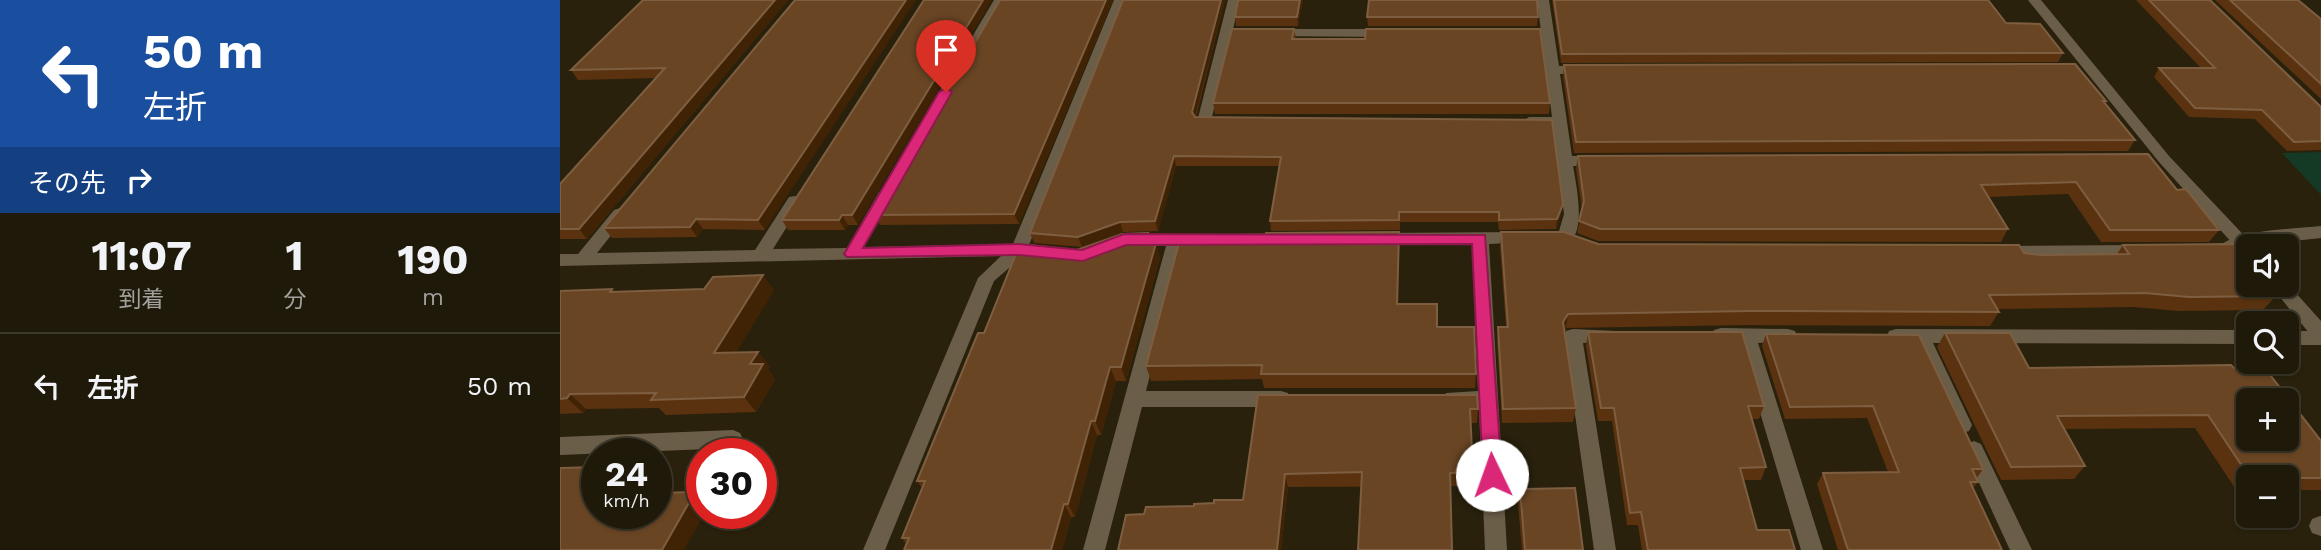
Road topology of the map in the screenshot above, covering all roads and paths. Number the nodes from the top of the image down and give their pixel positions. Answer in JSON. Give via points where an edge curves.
{"nodes":[{"id":1,"x":1000,"y":0,"type":"edge"},
{"id":2,"x":1120,"y":0,"type":"edge"},
{"id":3,"x":1234,"y":0,"type":"edge"},
{"id":4,"x":1543,"y":0,"type":"edge"},
{"id":5,"x":2034,"y":0,"type":"edge"},
{"id":6,"x":1241,"y":33,"type":"junction"},
{"id":7,"x":1408,"y":33,"type":"edge"},
{"id":8,"x":1553,"y":70,"type":"junction"},
{"id":9,"x":1594,"y":70,"type":"edge"},
{"id":10,"x":1231,"y":122,"type":"edge"},
{"id":11,"x":1520,"y":122,"type":"edge"},
{"id":12,"x":1561,"y":122,"type":"junction"},
{"id":13,"x":908,"y":157,"type":"edge"},
{"id":14,"x":2137,"y":159,"type":"edge"},
{"id":15,"x":2164,"y":159,"type":"junction"},
{"id":16,"x":1565,"y":161,"type":"junction"},
{"id":17,"x":1619,"y":161,"type":"edge"},
{"id":18,"x":894,"y":181,"type":"edge"},
{"id":19,"x":804,"y":187,"type":"edge"},
{"id":20,"x":634,"y":197,"type":"edge"},
{"id":21,"x":2321,"y":232,"type":"edge"},
{"id":22,"x":2236,"y":236,"type":"edge"},
{"id":23,"x":2299,"y":236,"type":"edge"},
{"id":24,"x":1552,"y":238,"type":"junction"},
{"id":25,"x":1176,"y":239,"type":"junction"},
{"id":26,"x":1300,"y":239,"type":"edge"},
{"id":27,"x":1355,"y":239,"type":"edge"},
{"id":28,"x":1480,"y":239,"type":"junction"},
{"id":29,"x":1114,"y":244,"type":"edge"},
{"id":30,"x":1586,"y":246,"type":"edge"},
{"id":31,"x":2236,"y":248,"type":"edge"},
{"id":32,"x":1019,"y":250,"type":"junction"},
{"id":33,"x":2151,"y":251,"type":"edge"},
{"id":34,"x":2206,"y":251,"type":"edge"},
{"id":35,"x":1987,"y":252,"type":"edge"},
{"id":36,"x":1058,"y":253,"type":"edge"},
{"id":37,"x":852,"y":254,"type":"junction"},
{"id":38,"x":759,"y":257,"type":"junction"},
{"id":39,"x":560,"y":260,"type":"edge"},
{"id":40,"x":582,"y":260,"type":"junction"},
{"id":41,"x":2289,"y":297,"type":"edge"},
{"id":42,"x":1746,"y":335,"type":"junction"},
{"id":43,"x":1626,"y":336,"type":"edge"},
{"id":44,"x":1706,"y":336,"type":"edge"},
{"id":45,"x":1813,"y":336,"type":"edge"},
{"id":46,"x":1880,"y":336,"type":"edge"},
{"id":47,"x":1920,"y":336,"type":"junction"},
{"id":48,"x":2321,"y":336,"type":"edge"},
{"id":49,"x":2236,"y":337,"type":"edge"},
{"id":50,"x":2299,"y":337,"type":"edge"},
{"id":51,"x":1134,"y":399,"type":"junction"},
{"id":52,"x":1297,"y":399,"type":"edge"},
{"id":53,"x":1433,"y":399,"type":"edge"},
{"id":54,"x":1488,"y":399,"type":"junction"},
{"id":55,"x":686,"y":441,"type":"edge"},
{"id":56,"x":560,"y":446,"type":"edge"},
{"id":57,"x":874,"y":550,"type":"edge"},
{"id":58,"x":1094,"y":550,"type":"edge"},
{"id":59,"x":1496,"y":550,"type":"edge"},
{"id":60,"x":1605,"y":550,"type":"edge"},
{"id":61,"x":1812,"y":550,"type":"edge"},
{"id":62,"x":2021,"y":550,"type":"edge"}],
"edges":[{"from":1,"to":13,"type":"street"},
{"from":2,"to":32,"type":"street"},
{"from":3,"to":6,"type":"street"},
{"from":4,"to":8,"type":"street","via":[[1540,33]]},
{"from":5,"to":15,"type":"street","via":[[2083,69]]},
{"from":6,"to":7,"type":"street"},
{"from":6,"to":10,"type":"street","via":[[1204,122]]},
{"from":8,"to":9,"type":"street"},
{"from":8,"to":12,"type":"street"},
{"from":11,"to":12,"type":"street"},
{"from":12,"to":16,"type":"street"},
{"from":14,"to":15,"type":"street"},
{"from":15,"to":22,"type":"street"},
{"from":16,"to":17,"type":"street"},
{"from":16,"to":24,"type":"street","via":[[1572,214]]},
{"from":18,"to":37,"type":"street"},
{"from":19,"to":38,"type":"street"},
{"from":20,"to":40,"type":"street"},
{"from":21,"to":23,"type":"street"},
{"from":24,"to":28,"type":"street"},
{"from":24,"to":30,"type":"street"},
{"from":25,"to":26,"type":"street"},
{"from":25,"to":29,"type":"street"},
{"from":25,"to":51,"type":"street"},
{"from":27,"to":28,"type":"street"},
{"from":28,"to":54,"type":"street"},
{"from":31,"to":34,"type":"street"},
{"from":32,"to":36,"type":"street"},
{"from":32,"to":37,"type":"street"},
{"from":32,"to":57,"type":"street","via":[[987,278]]},
{"from":33,"to":35,"type":"street"},
{"from":37,"to":38,"type":"street"},
{"from":38,"to":40,"type":"street"},
{"from":39,"to":40,"type":"street"},
{"from":41,"to":48,"type":"street"},
{"from":42,"to":44,"type":"street"},
{"from":42,"to":45,"type":"street"},
{"from":42,"to":61,"type":"street"},
{"from":43,"to":60,"type":"street","via":[[1573,337]]},
{"from":46,"to":47,"type":"street"},
{"from":47,"to":49,"type":"street"},
{"from":47,"to":62,"type":"street"},
{"from":48,"to":50,"type":"street"},
{"from":51,"to":52,"type":"street"},
{"from":51,"to":58,"type":"street"},
{"from":53,"to":54,"type":"street"},
{"from":54,"to":59,"type":"street"},
{"from":55,"to":56,"type":"street"}]}
